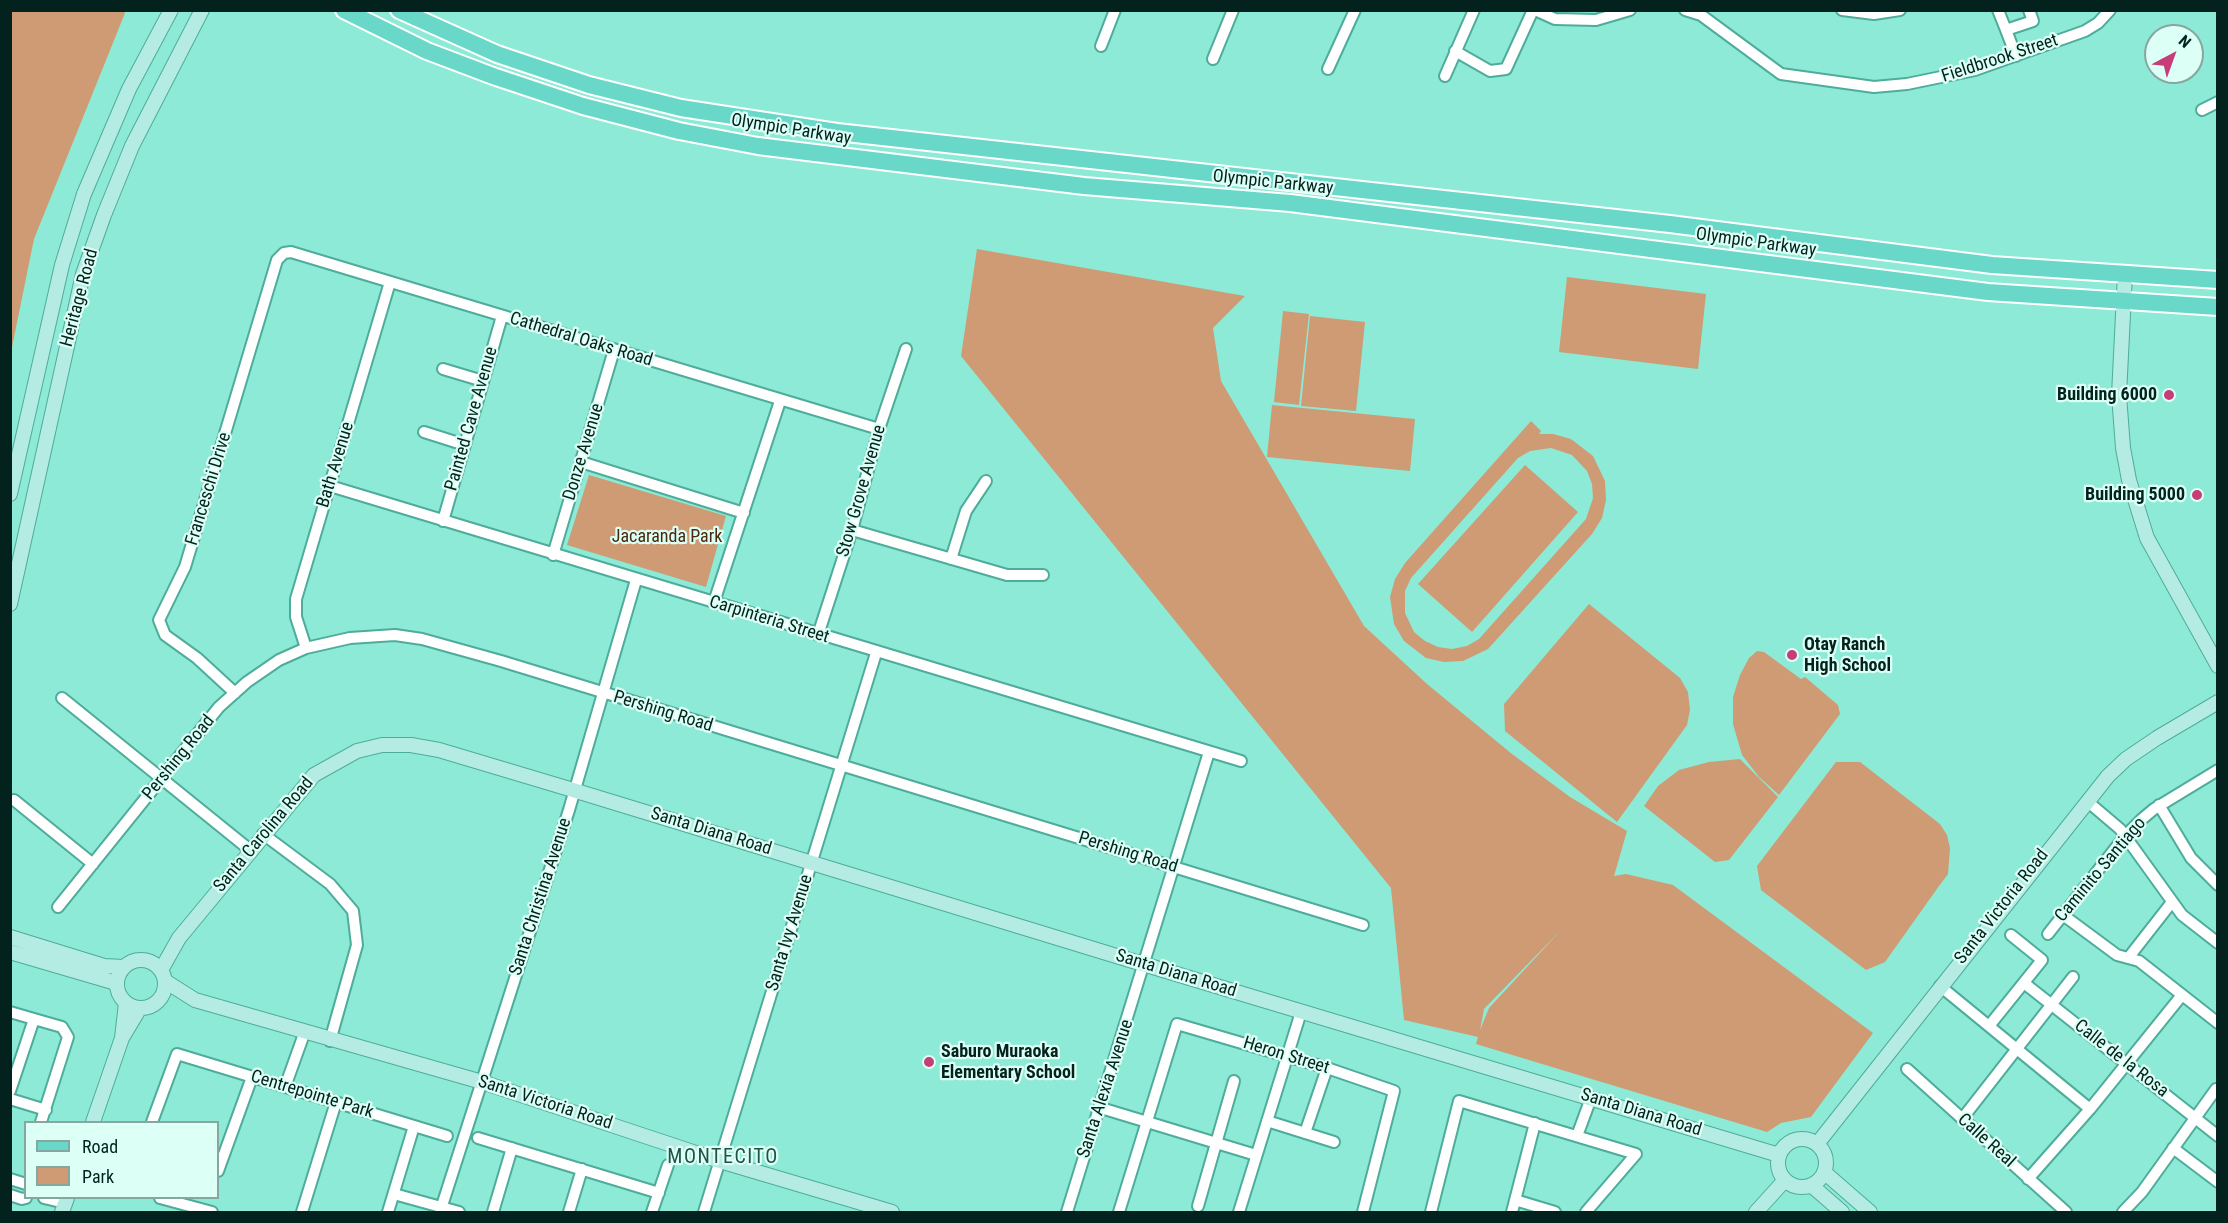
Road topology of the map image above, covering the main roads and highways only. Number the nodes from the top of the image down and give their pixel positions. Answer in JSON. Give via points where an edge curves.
{"nodes":[{"id":1,"x":345,"y":10,"type":"edge"},
{"id":2,"x":399,"y":10,"type":"edge"},
{"id":3,"x":1538,"y":209,"type":"junction"},
{"id":4,"x":1537,"y":234,"type":"junction"},
{"id":5,"x":2217,"y":280,"type":"edge"},
{"id":6,"x":2217,"y":307,"type":"edge"}],
"edges":[{"from":1,"to":4,"type":"main road","name":"Olympic Parkway","via":[[427,51],[515,84],[679,131],[758,146],[1084,186],[1290,203]]},
{"from":2,"to":3,"type":"main road","name":"Olympic Parkway","via":[[497,54],[589,85],[681,108],[837,132]]},
{"from":3,"to":4,"type":"main road"},
{"from":3,"to":5,"type":"main road","name":"Olympic Parkway","via":[[1992,265]]},
{"from":4,"to":6,"type":"main road","name":"Olympic Parkway","via":[[1988,292]]}]}
